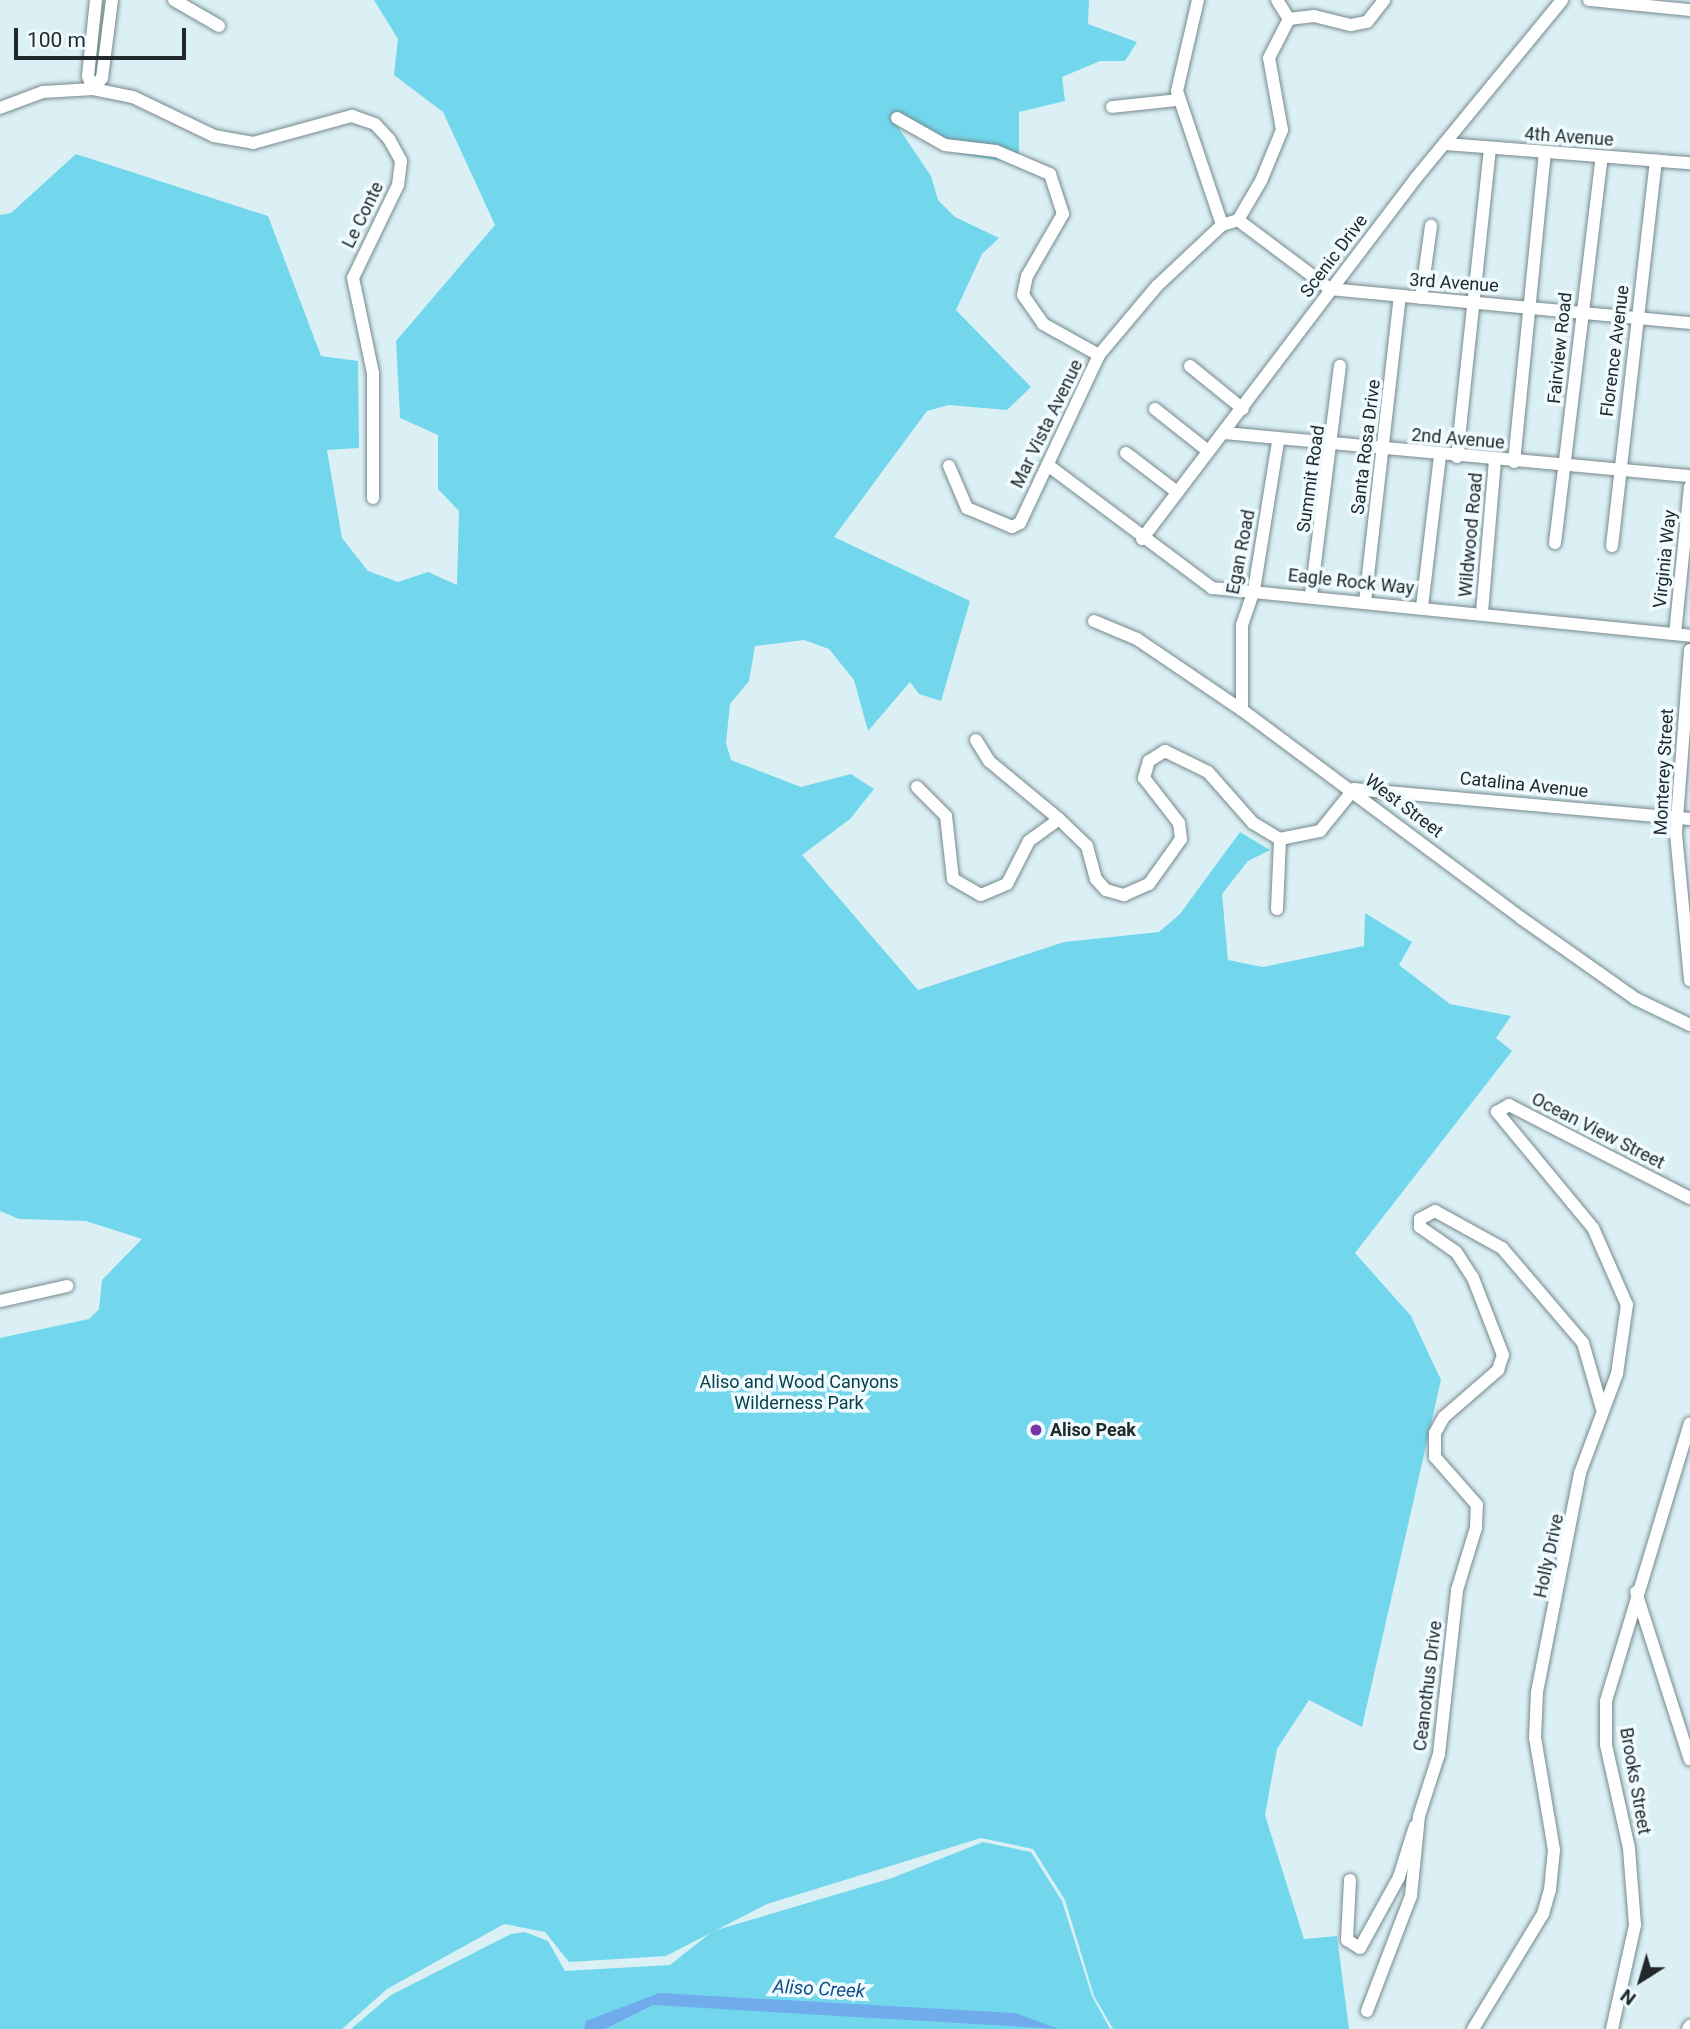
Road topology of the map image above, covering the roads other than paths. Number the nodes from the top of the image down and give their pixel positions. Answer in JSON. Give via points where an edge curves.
{"nodes":[{"id":1,"x":96,"y":0,"type":"edge"},
{"id":2,"x":112,"y":0,"type":"edge"},
{"id":3,"x":174,"y":0,"type":"edge"},
{"id":4,"x":1198,"y":0,"type":"edge"},
{"id":5,"x":1277,"y":0,"type":"edge"},
{"id":6,"x":1384,"y":0,"type":"edge"},
{"id":7,"x":1562,"y":0,"type":"edge"},
{"id":8,"x":1589,"y":0,"type":"edge"},
{"id":9,"x":1690,"y":10,"type":"edge"},
{"id":10,"x":1289,"y":19,"type":"junction"},
{"id":11,"x":219,"y":26,"type":"dead end"},
{"id":12,"x":93,"y":89,"type":"junction"},
{"id":13,"x":1178,"y":100,"type":"junction"},
{"id":14,"x":1112,"y":107,"type":"dead end"},
{"id":15,"x":0,"y":108,"type":"edge"},
{"id":16,"x":897,"y":118,"type":"dead end"},
{"id":17,"x":1446,"y":144,"type":"junction"},
{"id":18,"x":1490,"y":148,"type":"junction"},
{"id":19,"x":1545,"y":153,"type":"junction"},
{"id":20,"x":1602,"y":157,"type":"junction"},
{"id":21,"x":1657,"y":160,"type":"junction"},
{"id":22,"x":1690,"y":163,"type":"edge"},
{"id":23,"x":1238,"y":220,"type":"junction"},
{"id":24,"x":1222,"y":225,"type":"junction"},
{"id":25,"x":1431,"y":226,"type":"dead end"},
{"id":26,"x":1330,"y":289,"type":"junction"},
{"id":27,"x":1400,"y":297,"type":"junction"},
{"id":28,"x":1421,"y":298,"type":"junction"},
{"id":29,"x":1474,"y":301,"type":"junction"},
{"id":30,"x":1531,"y":305,"type":"junction"},
{"id":31,"x":1581,"y":311,"type":"junction"},
{"id":32,"x":1637,"y":316,"type":"junction"},
{"id":33,"x":1690,"y":323,"type":"edge"},
{"id":34,"x":1099,"y":355,"type":"junction"},
{"id":35,"x":1190,"y":366,"type":"dead end"},
{"id":36,"x":1340,"y":366,"type":"dead end"},
{"id":37,"x":1155,"y":409,"type":"dead end"},
{"id":38,"x":1243,"y":409,"type":"junction"},
{"id":39,"x":1225,"y":433,"type":"junction"},
{"id":40,"x":1278,"y":442,"type":"junction"},
{"id":41,"x":1335,"y":444,"type":"junction"},
{"id":42,"x":1208,"y":451,"type":"junction"},
{"id":43,"x":1385,"y":451,"type":"junction"},
{"id":44,"x":1126,"y":453,"type":"dead end"},
{"id":45,"x":1440,"y":456,"type":"junction"},
{"id":46,"x":1457,"y":457,"type":"junction"},
{"id":47,"x":1495,"y":460,"type":"junction"},
{"id":48,"x":1514,"y":461,"type":"junction"},
{"id":49,"x":1564,"y":465,"type":"junction"},
{"id":50,"x":949,"y":466,"type":"dead end"},
{"id":51,"x":1049,"y":466,"type":"junction"},
{"id":52,"x":1618,"y":468,"type":"junction"},
{"id":53,"x":1690,"y":476,"type":"edge"},
{"id":54,"x":1690,"y":487,"type":"edge"},
{"id":55,"x":1177,"y":492,"type":"junction"},
{"id":56,"x":373,"y":498,"type":"dead end"},
{"id":57,"x":1142,"y":538,"type":"junction"},
{"id":58,"x":1555,"y":543,"type":"dead end"},
{"id":59,"x":1612,"y":546,"type":"dead end"},
{"id":60,"x":1254,"y":590,"type":"junction"},
{"id":61,"x":1311,"y":595,"type":"junction"},
{"id":62,"x":1365,"y":602,"type":"junction"},
{"id":63,"x":1422,"y":607,"type":"junction"},
{"id":64,"x":1482,"y":612,"type":"junction"},
{"id":65,"x":1094,"y":621,"type":"dead end"},
{"id":66,"x":1675,"y":634,"type":"junction"},
{"id":67,"x":1690,"y":636,"type":"edge"},
{"id":68,"x":1690,"y":650,"type":"edge"},
{"id":69,"x":1242,"y":710,"type":"junction"},
{"id":70,"x":976,"y":740,"type":"dead end"},
{"id":71,"x":917,"y":787,"type":"dead end"},
{"id":72,"x":1354,"y":789,"type":"junction"},
{"id":73,"x":1683,"y":818,"type":"edge"},
{"id":74,"x":1059,"y":819,"type":"junction"},
{"id":75,"x":1280,"y":839,"type":"junction"},
{"id":76,"x":1277,"y":909,"type":"dead end"},
{"id":77,"x":1690,"y":980,"type":"edge"},
{"id":78,"x":1690,"y":1025,"type":"edge"},
{"id":79,"x":1498,"y":1117,"type":"joint"},
{"id":80,"x":1690,"y":1198,"type":"edge"},
{"id":81,"x":67,"y":1286,"type":"dead end"},
{"id":82,"x":0,"y":1301,"type":"edge"},
{"id":83,"x":1603,"y":1409,"type":"junction"},
{"id":84,"x":1690,"y":1423,"type":"edge"},
{"id":85,"x":1636,"y":1592,"type":"junction"},
{"id":86,"x":1690,"y":1760,"type":"edge"},
{"id":87,"x":1419,"y":1816,"type":"junction"},
{"id":88,"x":1350,"y":1880,"type":"dead end"},
{"id":89,"x":1367,"y":2011,"type":"dead end"},
{"id":90,"x":1474,"y":2029,"type":"edge"},
{"id":91,"x":1612,"y":2029,"type":"edge"}],
"edges":[{"from":1,"to":12,"type":"street","via":[[88,76]]},
{"from":2,"to":12,"type":"street","via":[[102,78]]},
{"from":3,"to":11,"type":"street"},
{"from":4,"to":13,"type":"street","via":[[1178,67]]},
{"from":5,"to":10,"type":"street"},
{"from":6,"to":10,"type":"street","via":[[1367,22],[1351,25],[1314,16]]},
{"from":7,"to":17,"type":"street","name":"Scenic Drive"},
{"from":8,"to":9,"type":"street"},
{"from":10,"to":23,"type":"street","via":[[1269,58],[1282,130]]},
{"from":12,"to":15,"type":"street","name":"Le Conte","via":[[43,92]]},
{"from":12,"to":56,"type":"street","name":"Le Conte","via":[[133,97],[214,136],[253,143],[352,116],[390,139],[401,161],[398,185],[353,278],[373,373]]},
{"from":13,"to":14,"type":"street"},
{"from":13,"to":24,"type":"street"},
{"from":16,"to":34,"type":"street","via":[[954,149],[996,151],[1050,174],[1063,214],[1027,276],[1023,295],[1043,324]]},
{"from":17,"to":18,"type":"street","name":"4th Avenue"},
{"from":17,"to":26,"type":"street","name":"Scenic Drive"},
{"from":18,"to":19,"type":"street","name":"4th Avenue"},
{"from":18,"to":29,"type":"street"},
{"from":19,"to":20,"type":"street","name":"4th Avenue"},
{"from":19,"to":30,"type":"street"},
{"from":20,"to":21,"type":"street","name":"4th Avenue"},
{"from":20,"to":31,"type":"street","name":"Fairview Road"},
{"from":21,"to":22,"type":"street","name":"4th Avenue"},
{"from":21,"to":32,"type":"street","name":"Florence Avenue"},
{"from":23,"to":24,"type":"street","name":"Mar Vista Avenue"},
{"from":23,"to":26,"type":"street"},
{"from":24,"to":34,"type":"street","name":"Mar Vista Avenue","via":[[1157,286]]},
{"from":25,"to":28,"type":"street"},
{"from":26,"to":27,"type":"street","name":"3rd Avenue"},
{"from":26,"to":38,"type":"street","name":"Scenic Drive"},
{"from":27,"to":28,"type":"street","name":"3rd Avenue"},
{"from":27,"to":43,"type":"street","name":"Santa Rosa Drive"},
{"from":28,"to":29,"type":"street","name":"3rd Avenue"},
{"from":29,"to":30,"type":"street","name":"3rd Avenue"},
{"from":29,"to":46,"type":"street"},
{"from":30,"to":31,"type":"street","name":"3rd Avenue"},
{"from":30,"to":48,"type":"street"},
{"from":31,"to":32,"type":"street","name":"3rd Avenue"},
{"from":31,"to":49,"type":"street","name":"Fairview Road"},
{"from":32,"to":33,"type":"street","name":"3rd Avenue"},
{"from":32,"to":52,"type":"street","name":"Florence Avenue"},
{"from":34,"to":51,"type":"street","name":"Mar Vista Avenue"},
{"from":35,"to":38,"type":"street"},
{"from":36,"to":41,"type":"street","name":"Summit Road"},
{"from":37,"to":42,"type":"street"},
{"from":38,"to":39,"type":"street","name":"Scenic Drive"},
{"from":39,"to":40,"type":"street","name":"2nd Avenue"},
{"from":39,"to":42,"type":"street","name":"Scenic Drive"},
{"from":40,"to":41,"type":"street","name":"2nd Avenue"},
{"from":40,"to":60,"type":"street","name":"Egan Road"},
{"from":41,"to":43,"type":"street","name":"2nd Avenue"},
{"from":41,"to":61,"type":"street","name":"Summit Road"},
{"from":42,"to":55,"type":"street","name":"Scenic Drive"},
{"from":43,"to":45,"type":"street","name":"2nd Avenue"},
{"from":43,"to":62,"type":"street","name":"Santa Rosa Drive"},
{"from":44,"to":55,"type":"street"},
{"from":45,"to":46,"type":"street","name":"2nd Avenue"},
{"from":45,"to":63,"type":"street"},
{"from":46,"to":47,"type":"street","name":"2nd Avenue"},
{"from":47,"to":48,"type":"street","name":"2nd Avenue"},
{"from":47,"to":64,"type":"street","name":"Wildwood Road"},
{"from":48,"to":49,"type":"street","name":"2nd Avenue"},
{"from":49,"to":52,"type":"street","name":"2nd Avenue"},
{"from":49,"to":58,"type":"street","name":"Fairview Road"},
{"from":50,"to":51,"type":"street","name":"Mar Vista Avenue","via":[[967,508],[1012,527]]},
{"from":51,"to":57,"type":"street","name":"Eagle Rock Way"},
{"from":52,"to":53,"type":"street","name":"2nd Avenue"},
{"from":52,"to":59,"type":"street","name":"Florence Avenue"},
{"from":54,"to":66,"type":"street","name":"Virginia Way"},
{"from":55,"to":57,"type":"street","name":"Scenic Drive"},
{"from":57,"to":60,"type":"street","name":"Eagle Rock Way","via":[[1212,588]]},
{"from":60,"to":61,"type":"street","name":"Eagle Rock Way"},
{"from":60,"to":69,"type":"street","name":"Egan Road","via":[[1242,625]]},
{"from":61,"to":62,"type":"street","name":"Eagle Rock Way"},
{"from":62,"to":63,"type":"street","name":"Eagle Rock Way"},
{"from":63,"to":64,"type":"street","name":"Eagle Rock Way"},
{"from":64,"to":66,"type":"street","name":"Eagle Rock Way"},
{"from":65,"to":69,"type":"street","name":"West Street","via":[[1137,639]]},
{"from":66,"to":67,"type":"street","name":"Eagle Rock Way"},
{"from":68,"to":73,"type":"street","name":"Monterey Street"},
{"from":69,"to":72,"type":"street","name":"West Street"},
{"from":70,"to":74,"type":"street","via":[[989,761]]},
{"from":71,"to":74,"type":"street","via":[[944,811],[950,874],[974,894],[1007,884],[1029,841]]},
{"from":72,"to":73,"type":"street","name":"Catalina Avenue"},
{"from":72,"to":75,"type":"street","via":[[1320,831]]},
{"from":72,"to":78,"type":"street","name":"West Street","via":[[1605,977]]},
{"from":73,"to":77,"type":"street","name":"Monterey Street"},
{"from":74,"to":75,"type":"street","via":[[1087,846],[1102,886],[1118,894],[1138,891],[1163,870],[1180,843],[1179,823],[1144,778],[1152,758],[1169,751],[1217,779],[1253,823]]},
{"from":75,"to":76,"type":"street"},
{"from":79,"to":80,"type":"street","name":"Ocean View Street","via":[[1499,1108],[1508,1105]]},
{"from":79,"to":83,"type":"street","name":"Holly Drive","via":[[1560,1185],[1616,1269],[1627,1305],[1624,1349]]},
{"from":81,"to":82,"type":"street"},
{"from":83,"to":87,"type":"street","name":"Ceanothus Drive","via":[[1594,1367],[1562,1312],[1502,1248],[1435,1211],[1420,1219],[1420,1227],[1462,1261],[1503,1355],[1499,1370],[1472,1399],[1444,1417],[1435,1433],[1435,1457],[1478,1505],[1476,1528],[1457,1590],[1439,1754]]},
{"from":83,"to":90,"type":"street","name":"Holly Drive","via":[[1580,1473],[1537,1692],[1535,1738],[1554,1850],[1549,1890],[1543,1914]]},
{"from":84,"to":85,"type":"street","name":"Brooks Street"},
{"from":85,"to":86,"type":"street"},
{"from":85,"to":91,"type":"street","name":"Brooks Street","via":[[1606,1701],[1606,1745],[1629,1847],[1635,1925]]},
{"from":87,"to":88,"type":"street","via":[[1399,1877],[1360,1948],[1348,1940]]},
{"from":87,"to":89,"type":"street","name":"Ceanothus Drive","via":[[1411,1896]]}]}
